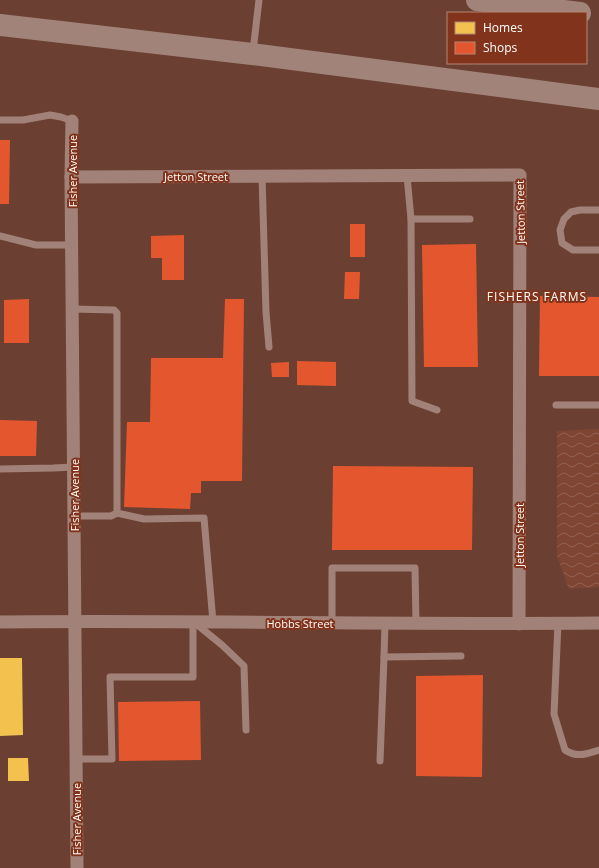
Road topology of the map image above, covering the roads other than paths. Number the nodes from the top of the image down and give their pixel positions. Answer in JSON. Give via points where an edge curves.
{"nodes":[{"id":1,"x":259,"y":0,"type":"edge"},
{"id":2,"x":477,"y":0,"type":"edge"},
{"id":3,"x":572,"y":12,"type":"edge"},
{"id":4,"x":587,"y":14,"type":"edge"},
{"id":5,"x":599,"y":15,"type":"edge"},
{"id":6,"x":0,"y":25,"type":"edge"},
{"id":7,"x":252,"y":54,"type":"junction"},
{"id":8,"x":558,"y":94,"type":"junction"},
{"id":9,"x":599,"y":99,"type":"edge"},
{"id":10,"x":599,"y":111,"type":"edge"},
{"id":11,"x":0,"y":120,"type":"edge"},
{"id":12,"x":72,"y":121,"type":"joint"},
{"id":13,"x":262,"y":176,"type":"junction"},
{"id":14,"x":407,"y":176,"type":"junction"},
{"id":15,"x":71,"y":177,"type":"junction"},
{"id":16,"x":599,"y":210,"type":"edge"},
{"id":17,"x":411,"y":219,"type":"junction"},
{"id":18,"x":470,"y":219,"type":"dead end"},
{"id":19,"x":0,"y":236,"type":"edge"},
{"id":20,"x":72,"y":245,"type":"junction"},
{"id":21,"x":599,"y":250,"type":"edge"},
{"id":22,"x":72,"y":309,"type":"junction"},
{"id":23,"x":269,"y":347,"type":"dead end"},
{"id":24,"x":556,"y":405,"type":"dead end"},
{"id":25,"x":599,"y":405,"type":"edge"},
{"id":26,"x":437,"y":410,"type":"dead end"},
{"id":27,"x":74,"y":467,"type":"junction"},
{"id":28,"x":0,"y":469,"type":"edge"},
{"id":29,"x":117,"y":513,"type":"junction"},
{"id":30,"x":74,"y":516,"type":"junction"},
{"id":31,"x":75,"y":621,"type":"junction"},
{"id":32,"x":0,"y":622,"type":"edge"},
{"id":33,"x":193,"y":622,"type":"junction"},
{"id":34,"x":213,"y":622,"type":"junction"},
{"id":35,"x":332,"y":623,"type":"junction"},
{"id":36,"x":385,"y":623,"type":"junction"},
{"id":37,"x":416,"y":623,"type":"junction"},
{"id":38,"x":558,"y":623,"type":"junction"},
{"id":39,"x":599,"y":623,"type":"edge"},
{"id":40,"x":519,"y":624,"type":"junction"},
{"id":41,"x":461,"y":656,"type":"dead end"},
{"id":42,"x":384,"y":657,"type":"junction"},
{"id":43,"x":246,"y":730,"type":"dead end"},
{"id":44,"x":599,"y":750,"type":"edge"},
{"id":45,"x":76,"y":759,"type":"junction"},
{"id":46,"x":380,"y":761,"type":"dead end"},
{"id":47,"x":77,"y":868,"type":"edge"}],
"edges":[{"from":1,"to":7,"type":"lane"},
{"from":2,"to":3,"type":"highway"},
{"from":4,"to":5,"type":"highway"},
{"from":6,"to":7,"type":"highway"},
{"from":7,"to":8,"type":"highway"},
{"from":8,"to":9,"type":"highway"},
{"from":8,"to":10,"type":"highway"},
{"from":11,"to":12,"type":"lane","via":[[23,120],[50,115]]},
{"from":12,"to":15,"type":"street","name":"Fisher Avenue"},
{"from":13,"to":14,"type":"street","name":"Jetton Street"},
{"from":13,"to":15,"type":"street","name":"Jetton Street"},
{"from":13,"to":23,"type":"lane"},
{"from":14,"to":17,"type":"lane"},
{"from":14,"to":40,"type":"street","name":"Jetton Street","via":[[520,175]]},
{"from":15,"to":20,"type":"street","name":"Fisher Avenue"},
{"from":16,"to":21,"type":"lane","via":[[571,212],[564,219],[560,230],[562,243],[573,250]]},
{"from":17,"to":18,"type":"lane"},
{"from":17,"to":26,"type":"lane","via":[[412,401]]},
{"from":19,"to":20,"type":"lane","via":[[36,245]]},
{"from":20,"to":22,"type":"street","name":"Fisher Avenue"},
{"from":22,"to":27,"type":"street","name":"Fisher Avenue"},
{"from":22,"to":29,"type":"lane","via":[[114,310],[117,313]]},
{"from":24,"to":25,"type":"lane"},
{"from":27,"to":28,"type":"lane"},
{"from":27,"to":30,"type":"street","name":"Fisher Avenue"},
{"from":29,"to":30,"type":"lane","via":[[111,516]]},
{"from":29,"to":34,"type":"lane","via":[[144,519],[204,518]]},
{"from":30,"to":31,"type":"street","name":"Fisher Avenue"},
{"from":31,"to":32,"type":"street","name":"Hobbs Street"},
{"from":31,"to":33,"type":"street","name":"Hobbs Street"},
{"from":31,"to":45,"type":"street","name":"Fisher Avenue"},
{"from":33,"to":34,"type":"street","name":"Hobbs Street"},
{"from":33,"to":43,"type":"lane","via":[[244,666]]},
{"from":33,"to":45,"type":"lane","via":[[193,677],[110,677],[112,759]]},
{"from":34,"to":35,"type":"street","name":"Hobbs Street"},
{"from":35,"to":36,"type":"street","name":"Hobbs Street"},
{"from":35,"to":37,"type":"lane","via":[[332,568],[415,568]]},
{"from":36,"to":37,"type":"street","name":"Hobbs Street"},
{"from":36,"to":42,"type":"lane"},
{"from":37,"to":40,"type":"street","name":"Hobbs Street"},
{"from":38,"to":39,"type":"street","name":"Hobbs Street"},
{"from":38,"to":40,"type":"street","name":"Hobbs Street"},
{"from":38,"to":44,"type":"lane","via":[[554,714],[564,750],[571,754],[583,755]]},
{"from":41,"to":42,"type":"lane"},
{"from":42,"to":46,"type":"lane"},
{"from":45,"to":47,"type":"street","name":"Fisher Avenue"}]}
